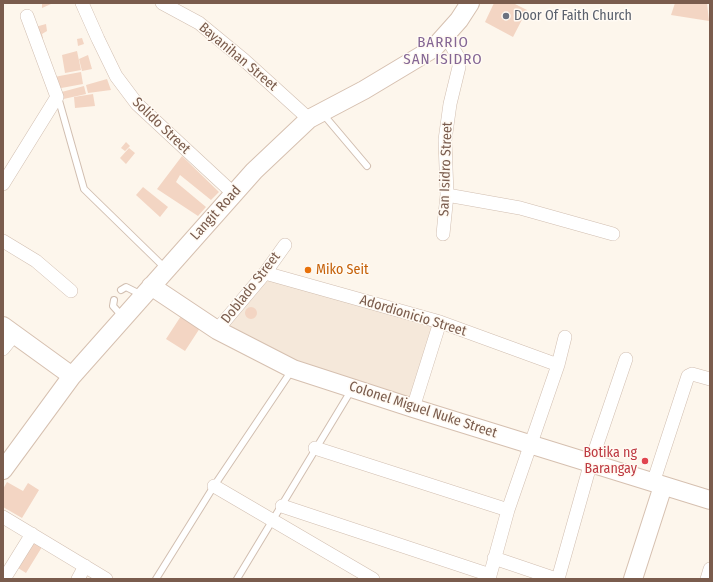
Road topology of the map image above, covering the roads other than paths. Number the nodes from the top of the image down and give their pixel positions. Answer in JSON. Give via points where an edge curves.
{"nodes":[{"id":1,"x":82,"y":3,"type":"edge"},
{"id":2,"x":162,"y":3,"type":"edge"},
{"id":3,"x":470,"y":3,"type":"edge"},
{"id":4,"x":27,"y":16,"type":"dead end"},
{"id":5,"x":446,"y":36,"type":"junction"},
{"id":6,"x":58,"y":97,"type":"junction"},
{"id":7,"x":315,"y":115,"type":"junction"},
{"id":8,"x":367,"y":166,"type":"dead end"},
{"id":9,"x":3,"y":184,"type":"edge"},
{"id":10,"x":234,"y":194,"type":"junction"},
{"id":11,"x":447,"y":195,"type":"junction"},
{"id":12,"x":443,"y":234,"type":"dead end"},
{"id":13,"x":613,"y":234,"type":"dead end"},
{"id":14,"x":3,"y":241,"type":"edge"},
{"id":15,"x":285,"y":245,"type":"dead end"},
{"id":16,"x":166,"y":269,"type":"junction"},
{"id":17,"x":265,"y":273,"type":"junction"},
{"id":18,"x":121,"y":290,"type":"dead end"},
{"id":19,"x":71,"y":291,"type":"dead end"},
{"id":20,"x":147,"y":291,"type":"junction"},
{"id":21,"x":114,"y":300,"type":"dead end"},
{"id":22,"x":123,"y":318,"type":"junction"},
{"id":23,"x":440,"y":322,"type":"junction"},
{"id":24,"x":9,"y":330,"type":"edge"},
{"id":25,"x":217,"y":330,"type":"junction"},
{"id":26,"x":565,"y":338,"type":"dead end"},
{"id":27,"x":3,"y":349,"type":"edge"},
{"id":28,"x":626,"y":359,"type":"dead end"},
{"id":29,"x":558,"y":365,"type":"junction"},
{"id":30,"x":293,"y":369,"type":"junction"},
{"id":31,"x":72,"y":376,"type":"junction"},
{"id":32,"x":710,"y":379,"type":"edge"},
{"id":33,"x":353,"y":388,"type":"junction"},
{"id":34,"x":413,"y":408,"type":"junction"},
{"id":35,"x":531,"y":444,"type":"junction"},
{"id":36,"x":315,"y":448,"type":"junction"},
{"id":37,"x":591,"y":462,"type":"junction"},
{"id":38,"x":3,"y":470,"type":"edge"},
{"id":39,"x":658,"y":485,"type":"junction"},
{"id":40,"x":214,"y":486,"type":"junction"},
{"id":41,"x":710,"y":500,"type":"edge"},
{"id":42,"x":282,"y":506,"type":"junction"},
{"id":43,"x":508,"y":510,"type":"junction"},
{"id":44,"x":3,"y":517,"type":"edge"},
{"id":45,"x":274,"y":521,"type":"junction"},
{"id":46,"x":32,"y":534,"type":"junction"},
{"id":47,"x":494,"y":558,"type":"junction"},
{"id":48,"x":86,"y":566,"type":"junction"},
{"id":49,"x":710,"y":569,"type":"edge"},
{"id":50,"x":489,"y":577,"type":"edge"},
{"id":51,"x":4,"y":579,"type":"edge"},
{"id":52,"x":78,"y":579,"type":"edge"},
{"id":53,"x":106,"y":579,"type":"edge"},
{"id":54,"x":156,"y":579,"type":"edge"},
{"id":55,"x":237,"y":579,"type":"edge"},
{"id":56,"x":373,"y":579,"type":"edge"},
{"id":57,"x":557,"y":579,"type":"edge"},
{"id":58,"x":633,"y":579,"type":"edge"},
{"id":59,"x":707,"y":579,"type":"edge"}],
"edges":[{"from":1,"to":10,"type":"street","name":"Solido Street","via":[[116,76],[136,104]]},
{"from":2,"to":7,"type":"street","name":"Bayanihan Street","via":[[199,23]]},
{"from":3,"to":5,"type":"street","name":"Langit Road"},
{"from":4,"to":6,"type":"street"},
{"from":5,"to":7,"type":"street","name":"Langit Road","via":[[419,58]]},
{"from":5,"to":11,"type":"street","name":"San Isidro Street","via":[[458,57],[459,67],[445,140]]},
{"from":6,"to":9,"type":"street"},
{"from":6,"to":16,"type":"lane","via":[[84,188]]},
{"from":7,"to":8,"type":"lane"},
{"from":7,"to":10,"type":"street","name":"Langit Road","via":[[254,171]]},
{"from":10,"to":16,"type":"street","name":"Langit Road"},
{"from":11,"to":12,"type":"street","name":"San Isidro Street"},
{"from":11,"to":13,"type":"street","via":[[520,208]]},
{"from":14,"to":19,"type":"street","via":[[36,261]]},
{"from":15,"to":17,"type":"street","name":"Doblado Street"},
{"from":16,"to":20,"type":"street","name":"Langit Road"},
{"from":17,"to":23,"type":"street","name":"Adordionicio Street"},
{"from":17,"to":25,"type":"street","name":"Doblado Street"},
{"from":18,"to":20,"type":"lane","via":[[126,287]]},
{"from":20,"to":22,"type":"street","name":"Langit Road"},
{"from":20,"to":25,"type":"street","name":"Colonel Miguel Nuke Street"},
{"from":21,"to":22,"type":"lane","via":[[113,306]]},
{"from":22,"to":31,"type":"street","name":"Langit Road"},
{"from":23,"to":29,"type":"street","name":"Adordionicio Street"},
{"from":23,"to":34,"type":"street"},
{"from":24,"to":27,"type":"street"},
{"from":24,"to":31,"type":"street"},
{"from":25,"to":30,"type":"street","name":"Colonel Miguel Nuke Street"},
{"from":26,"to":29,"type":"street"},
{"from":28,"to":37,"type":"street"},
{"from":29,"to":35,"type":"street"},
{"from":30,"to":33,"type":"street","name":"Colonel Miguel Nuke Street"},
{"from":30,"to":40,"type":"lane"},
{"from":31,"to":38,"type":"street","name":"Langit Road"},
{"from":32,"to":39,"type":"street","via":[[692,374],[688,376]]},
{"from":33,"to":34,"type":"street","name":"Colonel Miguel Nuke Street"},
{"from":33,"to":36,"type":"lane"},
{"from":34,"to":35,"type":"street","name":"Colonel Miguel Nuke Street"},
{"from":35,"to":37,"type":"street","name":"Colonel Miguel Nuke Street"},
{"from":35,"to":43,"type":"street"},
{"from":36,"to":42,"type":"lane"},
{"from":36,"to":43,"type":"street"},
{"from":37,"to":39,"type":"street","name":"Colonel Miguel Nuke Street"},
{"from":37,"to":57,"type":"street"},
{"from":39,"to":41,"type":"street","name":"Colonel Miguel Nuke Street"},
{"from":39,"to":58,"type":"street"},
{"from":40,"to":45,"type":"street"},
{"from":40,"to":54,"type":"lane"},
{"from":42,"to":45,"type":"lane"},
{"from":42,"to":50,"type":"street"},
{"from":43,"to":47,"type":"street"},
{"from":44,"to":46,"type":"street"},
{"from":45,"to":55,"type":"lane"},
{"from":45,"to":56,"type":"street"},
{"from":46,"to":48,"type":"street"},
{"from":46,"to":51,"type":"street"},
{"from":47,"to":50,"type":"street"},
{"from":47,"to":57,"type":"street"},
{"from":48,"to":52,"type":"street"},
{"from":48,"to":53,"type":"street"},
{"from":49,"to":59,"type":"street"}]}
